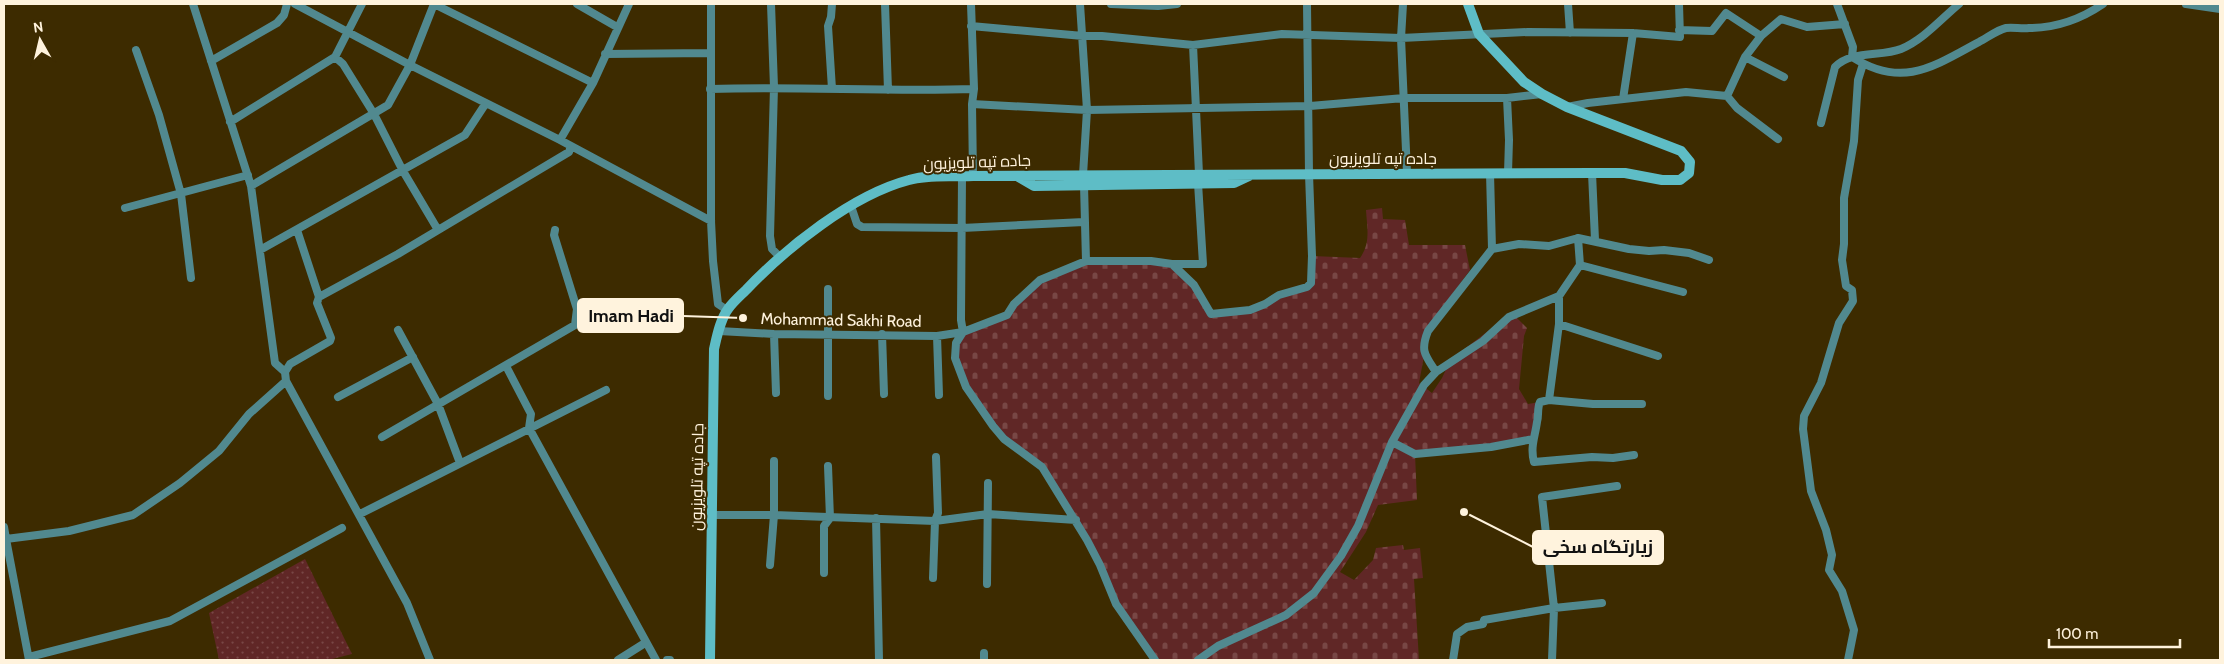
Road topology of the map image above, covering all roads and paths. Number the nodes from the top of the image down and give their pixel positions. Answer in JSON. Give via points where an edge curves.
{"nodes":[{"id":1,"x":193,"y":4,"type":"edge"},
{"id":2,"x":287,"y":4,"type":"edge"},
{"id":3,"x":295,"y":4,"type":"edge"},
{"id":4,"x":362,"y":4,"type":"edge"},
{"id":5,"x":434,"y":4,"type":"edge"},
{"id":6,"x":577,"y":4,"type":"edge"},
{"id":7,"x":629,"y":4,"type":"edge"},
{"id":8,"x":711,"y":4,"type":"edge"},
{"id":9,"x":771,"y":4,"type":"edge"},
{"id":10,"x":832,"y":4,"type":"edge"},
{"id":11,"x":884,"y":4,"type":"edge"},
{"id":12,"x":971,"y":4,"type":"edge"},
{"id":13,"x":1080,"y":4,"type":"edge"},
{"id":14,"x":1111,"y":4,"type":"edge"},
{"id":15,"x":1177,"y":4,"type":"edge"},
{"id":16,"x":1308,"y":4,"type":"edge"},
{"id":17,"x":1402,"y":4,"type":"edge"},
{"id":18,"x":1468,"y":4,"type":"edge"},
{"id":19,"x":1568,"y":4,"type":"edge"},
{"id":20,"x":1679,"y":4,"type":"edge"},
{"id":21,"x":1837,"y":4,"type":"edge"},
{"id":22,"x":1959,"y":4,"type":"edge"},
{"id":23,"x":2104,"y":4,"type":"edge"},
{"id":24,"x":2186,"y":4,"type":"edge"},
{"id":25,"x":2220,"y":9,"type":"edge"},
{"id":26,"x":1845,"y":24,"type":"junction"},
{"id":27,"x":971,"y":26,"type":"junction"},
{"id":28,"x":617,"y":28,"type":"junction"},
{"id":29,"x":1679,"y":30,"type":"junction"},
{"id":30,"x":348,"y":33,"type":"junction"},
{"id":31,"x":1570,"y":33,"type":"junction"},
{"id":32,"x":1633,"y":33,"type":"junction"},
{"id":33,"x":1479,"y":34,"type":"junction"},
{"id":34,"x":1308,"y":35,"type":"junction"},
{"id":35,"x":1083,"y":36,"type":"junction"},
{"id":36,"x":1761,"y":36,"type":"junction"},
{"id":37,"x":1401,"y":38,"type":"junction"},
{"id":38,"x":1193,"y":45,"type":"junction"},
{"id":39,"x":136,"y":50,"type":"dead end"},
{"id":40,"x":710,"y":53,"type":"junction"},
{"id":41,"x":604,"y":54,"type":"junction"},
{"id":42,"x":335,"y":57,"type":"junction"},
{"id":43,"x":1745,"y":57,"type":"junction"},
{"id":44,"x":1852,"y":57,"type":"junction"},
{"id":45,"x":211,"y":62,"type":"junction"},
{"id":46,"x":1863,"y":64,"type":"junction"},
{"id":47,"x":410,"y":66,"type":"junction"},
{"id":48,"x":1784,"y":77,"type":"dead end"},
{"id":49,"x":593,"y":83,"type":"junction"},
{"id":50,"x":774,"y":87,"type":"junction"},
{"id":51,"x":710,"y":89,"type":"junction"},
{"id":52,"x":832,"y":89,"type":"junction"},
{"id":53,"x":974,"y":89,"type":"junction"},
{"id":54,"x":888,"y":90,"type":"junction"},
{"id":55,"x":1542,"y":94,"type":"junction"},
{"id":56,"x":1727,"y":96,"type":"junction"},
{"id":57,"x":1404,"y":98,"type":"junction"},
{"id":58,"x":1507,"y":98,"type":"junction"},
{"id":59,"x":1623,"y":99,"type":"junction"},
{"id":60,"x":486,"y":103,"type":"junction"},
{"id":61,"x":972,"y":104,"type":"junction"},
{"id":62,"x":1310,"y":106,"type":"junction"},
{"id":63,"x":1197,"y":107,"type":"junction"},
{"id":64,"x":1567,"y":107,"type":"junction"},
{"id":65,"x":1086,"y":110,"type":"junction"},
{"id":66,"x":374,"y":114,"type":"junction"},
{"id":67,"x":230,"y":122,"type":"junction"},
{"id":68,"x":1820,"y":123,"type":"dead end"},
{"id":69,"x":560,"y":140,"type":"junction"},
{"id":70,"x":1778,"y":140,"type":"dead end"},
{"id":71,"x":571,"y":146,"type":"junction"},
{"id":72,"x":403,"y":171,"type":"junction"},
{"id":73,"x":1490,"y":173,"type":"junction"},
{"id":74,"x":1508,"y":173,"type":"junction"},
{"id":75,"x":1592,"y":173,"type":"junction"},
{"id":76,"x":1308,"y":174,"type":"junction"},
{"id":77,"x":1407,"y":174,"type":"junction"},
{"id":78,"x":248,"y":175,"type":"junction"},
{"id":79,"x":962,"y":176,"type":"junction"},
{"id":80,"x":973,"y":176,"type":"junction"},
{"id":81,"x":1199,"y":178,"type":"junction"},
{"id":82,"x":1083,"y":180,"type":"junction"},
{"id":83,"x":251,"y":186,"type":"junction"},
{"id":84,"x":181,"y":194,"type":"junction"},
{"id":85,"x":851,"y":206,"type":"junction"},
{"id":86,"x":125,"y":208,"type":"dead end"},
{"id":87,"x":711,"y":221,"type":"junction"},
{"id":88,"x":1084,"y":222,"type":"junction"},
{"id":89,"x":962,"y":228,"type":"junction"},
{"id":90,"x":297,"y":230,"type":"junction"},
{"id":91,"x":438,"y":230,"type":"junction"},
{"id":92,"x":555,"y":230,"type":"dead end"},
{"id":93,"x":1578,"y":238,"type":"junction"},
{"id":94,"x":1595,"y":240,"type":"junction"},
{"id":95,"x":1492,"y":249,"type":"junction"},
{"id":96,"x":260,"y":250,"type":"junction"},
{"id":97,"x":780,"y":257,"type":"junction"},
{"id":98,"x":1709,"y":260,"type":"dead end"},
{"id":99,"x":1086,"y":261,"type":"junction"},
{"id":100,"x":1172,"y":264,"type":"junction"},
{"id":101,"x":1580,"y":265,"type":"junction"},
{"id":102,"x":191,"y":278,"type":"dead end"},
{"id":103,"x":828,"y":289,"type":"dead end"},
{"id":104,"x":1683,"y":292,"type":"dead end"},
{"id":105,"x":1559,"y":296,"type":"junction"},
{"id":106,"x":319,"y":297,"type":"junction"},
{"id":107,"x":727,"y":310,"type":"junction"},
{"id":108,"x":1559,"y":324,"type":"junction"},
{"id":109,"x":398,"y":330,"type":"dead end"},
{"id":110,"x":719,"y":331,"type":"junction"},
{"id":111,"x":963,"y":332,"type":"junction"},
{"id":112,"x":774,"y":334,"type":"junction"},
{"id":113,"x":882,"y":334,"type":"junction"},
{"id":114,"x":828,"y":335,"type":"junction"},
{"id":115,"x":937,"y":336,"type":"junction"},
{"id":116,"x":413,"y":356,"type":"junction"},
{"id":117,"x":1658,"y":356,"type":"dead end"},
{"id":118,"x":506,"y":366,"type":"junction"},
{"id":119,"x":285,"y":372,"type":"junction"},
{"id":120,"x":1436,"y":372,"type":"junction"},
{"id":121,"x":286,"y":380,"type":"junction"},
{"id":122,"x":606,"y":390,"type":"dead end"},
{"id":123,"x":776,"y":393,"type":"dead end"},
{"id":124,"x":884,"y":394,"type":"dead end"},
{"id":125,"x":939,"y":395,"type":"dead end"},
{"id":126,"x":828,"y":396,"type":"dead end"},
{"id":127,"x":338,"y":397,"type":"dead end"},
{"id":128,"x":1550,"y":400,"type":"junction"},
{"id":129,"x":438,"y":404,"type":"junction"},
{"id":130,"x":1642,"y":404,"type":"dead end"},
{"id":131,"x":529,"y":428,"type":"junction"},
{"id":132,"x":382,"y":437,"type":"dead end"},
{"id":133,"x":1533,"y":439,"type":"junction"},
{"id":134,"x":1392,"y":442,"type":"junction"},
{"id":135,"x":1634,"y":454,"type":"dead end"},
{"id":136,"x":936,"y":457,"type":"dead end"},
{"id":137,"x":774,"y":461,"type":"dead end"},
{"id":138,"x":460,"y":463,"type":"junction"},
{"id":139,"x":828,"y":466,"type":"dead end"},
{"id":140,"x":988,"y":483,"type":"dead end"},
{"id":141,"x":1617,"y":486,"type":"dead end"},
{"id":142,"x":360,"y":514,"type":"junction"},
{"id":143,"x":988,"y":514,"type":"junction"},
{"id":144,"x":712,"y":515,"type":"junction"},
{"id":145,"x":774,"y":515,"type":"junction"},
{"id":146,"x":830,"y":518,"type":"junction"},
{"id":147,"x":876,"y":518,"type":"junction"},
{"id":148,"x":1076,"y":520,"type":"junction"},
{"id":149,"x":935,"y":521,"type":"junction"},
{"id":150,"x":4,"y":527,"type":"edge"},
{"id":151,"x":342,"y":528,"type":"dead end"},
{"id":152,"x":6,"y":539,"type":"junction"},
{"id":153,"x":1610,"y":539,"type":"dead end"},
{"id":154,"x":1547,"y":547,"type":"junction"},
{"id":155,"x":770,"y":565,"type":"dead end"},
{"id":156,"x":824,"y":573,"type":"dead end"},
{"id":157,"x":932,"y":578,"type":"dead end"},
{"id":158,"x":987,"y":584,"type":"dead end"},
{"id":159,"x":1602,"y":603,"type":"dead end"},
{"id":160,"x":1554,"y":608,"type":"junction"},
{"id":161,"x":645,"y":643,"type":"junction"},
{"id":162,"x":29,"y":658,"type":"edge"},
{"id":163,"x":430,"y":660,"type":"edge"},
{"id":164,"x":618,"y":660,"type":"edge"},
{"id":165,"x":656,"y":660,"type":"edge"},
{"id":166,"x":710,"y":660,"type":"edge"},
{"id":167,"x":878,"y":660,"type":"edge"},
{"id":168,"x":1155,"y":660,"type":"edge"},
{"id":169,"x":1198,"y":660,"type":"edge"},
{"id":170,"x":1454,"y":660,"type":"edge"},
{"id":171,"x":1552,"y":660,"type":"edge"},
{"id":172,"x":1848,"y":660,"type":"edge"}],
"edges":[{"from":1,"to":45,"type":"street"},
{"from":2,"to":45,"type":"street","via":[[277,23]]},
{"from":3,"to":30,"type":"street"},
{"from":4,"to":30,"type":"street"},
{"from":5,"to":47,"type":"street"},
{"from":5,"to":49,"type":"street"},
{"from":6,"to":28,"type":"street"},
{"from":7,"to":28,"type":"street"},
{"from":8,"to":40,"type":"street"},
{"from":9,"to":50,"type":"street"},
{"from":10,"to":52,"type":"street","via":[[828,26]]},
{"from":11,"to":54,"type":"street"},
{"from":12,"to":27,"type":"street"},
{"from":13,"to":35,"type":"street"},
{"from":14,"to":15,"type":"street"},
{"from":16,"to":34,"type":"street"},
{"from":17,"to":37,"type":"street"},
{"from":18,"to":33,"type":"street"},
{"from":19,"to":31,"type":"street"},
{"from":20,"to":29,"type":"street"},
{"from":21,"to":26,"type":"street"},
{"from":22,"to":44,"type":"street","via":[[1913,44],[1892,52]]},
{"from":23,"to":46,"type":"street","via":[[2053,27],[2005,28],[1942,62],[1914,72],[1896,75]]},
{"from":24,"to":25,"type":"street"},
{"from":26,"to":36,"type":"street","via":[[1807,27],[1781,19]]},
{"from":26,"to":44,"type":"street","via":[[1854,47]]},
{"from":27,"to":35,"type":"street"},
{"from":27,"to":53,"type":"street"},
{"from":28,"to":41,"type":"street"},
{"from":29,"to":32,"type":"street","via":[[1680,36]]},
{"from":29,"to":36,"type":"street","via":[[1712,31],[1726,13]]},
{"from":30,"to":42,"type":"street"},
{"from":30,"to":47,"type":"street"},
{"from":31,"to":32,"type":"street"},
{"from":31,"to":33,"type":"street"},
{"from":32,"to":59,"type":"street"},
{"from":33,"to":37,"type":"street"},
{"from":33,"to":55,"type":"street","via":[[1524,82]]},
{"from":34,"to":37,"type":"street"},
{"from":34,"to":38,"type":"street","via":[[1282,34]]},
{"from":34,"to":62,"type":"street"},
{"from":35,"to":38,"type":"street"},
{"from":35,"to":65,"type":"street"},
{"from":36,"to":43,"type":"street"},
{"from":37,"to":57,"type":"street"},
{"from":38,"to":63,"type":"street"},
{"from":39,"to":84,"type":"street","via":[[159,115]]},
{"from":40,"to":41,"type":"street"},
{"from":40,"to":51,"type":"street"},
{"from":41,"to":49,"type":"street"},
{"from":42,"to":66,"type":"street","via":[[343,64]]},
{"from":42,"to":67,"type":"street"},
{"from":43,"to":48,"type":"street"},
{"from":43,"to":56,"type":"street"},
{"from":44,"to":46,"type":"street"},
{"from":44,"to":68,"type":"street","via":[[1835,67]]},
{"from":45,"to":67,"type":"street"},
{"from":46,"to":172,"type":"street","via":[[1858,80],[1854,141],[1843,219],[1843,276],[1846,286],[1852,290],[1853,301],[1840,323],[1821,383],[1804,416],[1803,429],[1811,491],[1832,555],[1829,570],[1842,591],[1854,630]]},
{"from":47,"to":60,"type":"street"},
{"from":47,"to":66,"type":"street","via":[[388,105]]},
{"from":49,"to":69,"type":"street"},
{"from":50,"to":51,"type":"street"},
{"from":50,"to":52,"type":"street"},
{"from":50,"to":97,"type":"street","via":[[770,236],[772,249]]},
{"from":51,"to":87,"type":"street"},
{"from":52,"to":54,"type":"street"},
{"from":53,"to":54,"type":"street"},
{"from":53,"to":61,"type":"street"},
{"from":55,"to":58,"type":"street"},
{"from":55,"to":64,"type":"street"},
{"from":56,"to":59,"type":"street","via":[[1686,92]]},
{"from":56,"to":70,"type":"street","via":[[1737,108]]},
{"from":57,"to":58,"type":"street"},
{"from":57,"to":62,"type":"street"},
{"from":57,"to":77,"type":"street"},
{"from":58,"to":74,"type":"street"},
{"from":59,"to":64,"type":"street"},
{"from":60,"to":69,"type":"street"},
{"from":60,"to":72,"type":"street","via":[[465,134]]},
{"from":61,"to":65,"type":"street"},
{"from":61,"to":80,"type":"street"},
{"from":62,"to":63,"type":"street"},
{"from":62,"to":76,"type":"street"},
{"from":63,"to":65,"type":"street"},
{"from":63,"to":81,"type":"street"},
{"from":64,"to":75,"type":"street","name":"جاده تپه تلویزیون","via":[[1662,142],[1681,151],[1690,162],[1689,173],[1680,180],[1626,173]]},
{"from":65,"to":82,"type":"street"},
{"from":66,"to":72,"type":"street"},
{"from":66,"to":83,"type":"street"},
{"from":67,"to":78,"type":"street"},
{"from":69,"to":71,"type":"street"},
{"from":71,"to":87,"type":"street"},
{"from":71,"to":91,"type":"street","via":[[569,152]]},
{"from":72,"to":90,"type":"street"},
{"from":72,"to":91,"type":"street"},
{"from":73,"to":74,"type":"street","name":"جاده تپه تلویزیون"},
{"from":73,"to":77,"type":"street","name":"جاده تپه تلویزیون"},
{"from":73,"to":95,"type":"street"},
{"from":74,"to":75,"type":"street","name":"جاده تپه تلویزیون"},
{"from":75,"to":94,"type":"street"},
{"from":76,"to":77,"type":"street","name":"جاده تپه تلویزیون"},
{"from":76,"to":81,"type":"street","name":"جاده تپه تلویزیون","via":[[1254,174],[1234,183]]},
{"from":76,"to":100,"type":"street","via":[[1312,256],[1308,287],[1279,295],[1250,310],[1211,314],[1194,284]]},
{"from":78,"to":83,"type":"street"},
{"from":78,"to":84,"type":"street"},
{"from":79,"to":80,"type":"street","name":"جاده تپه تلویزیون"},
{"from":79,"to":85,"type":"street","name":"جاده تپه تلویزیون","via":[[910,179]]},
{"from":79,"to":89,"type":"street"},
{"from":80,"to":82,"type":"street","name":"جاده تپه تلویزیون","via":[[1017,175],[1034,186]]},
{"from":81,"to":82,"type":"street"},
{"from":81,"to":100,"type":"street","via":[[1203,264]]},
{"from":82,"to":88,"type":"street"},
{"from":83,"to":96,"type":"street"},
{"from":84,"to":86,"type":"street"},
{"from":84,"to":102,"type":"street"},
{"from":85,"to":89,"type":"street","via":[[857,224],[862,227]]},
{"from":85,"to":97,"type":"street","name":"جاده تپه تلویزیون"},
{"from":87,"to":107,"type":"street","via":[[718,304]]},
{"from":88,"to":89,"type":"street"},
{"from":88,"to":99,"type":"street"},
{"from":89,"to":111,"type":"street"},
{"from":90,"to":96,"type":"street"},
{"from":90,"to":106,"type":"street"},
{"from":91,"to":106,"type":"street"},
{"from":92,"to":118,"type":"street","via":[[577,309],[575,325]]},
{"from":93,"to":94,"type":"street"},
{"from":93,"to":95,"type":"street","via":[[1549,246],[1519,244]]},
{"from":93,"to":101,"type":"street"},
{"from":94,"to":98,"type":"street","via":[[1629,249],[1689,253]]},
{"from":95,"to":120,"type":"street","via":[[1428,331],[1424,353]]},
{"from":96,"to":119,"type":"street","via":[[275,363]]},
{"from":97,"to":107,"type":"street","name":"جاده تپه تلویزیون"},
{"from":99,"to":100,"type":"street"},
{"from":99,"to":111,"type":"street","name":"Mohammad Sakhi Road","via":[[1040,280],[1014,304],[1007,316]]},
{"from":101,"to":104,"type":"street"},
{"from":101,"to":105,"type":"street"},
{"from":103,"to":114,"type":"street"},
{"from":105,"to":108,"type":"street"},
{"from":105,"to":120,"type":"street","via":[[1509,317],[1482,341]]},
{"from":106,"to":119,"type":"street","via":[[317,302],[330,341],[290,364]]},
{"from":107,"to":110,"type":"street","name":"جاده تپه تلویزیون"},
{"from":108,"to":117,"type":"street"},
{"from":108,"to":128,"type":"street"},
{"from":109,"to":116,"type":"street"},
{"from":110,"to":112,"type":"street","name":"Mohammad Sakhi Road"},
{"from":110,"to":144,"type":"street","name":"جاده تپه تلویزیون","via":[[714,349]]},
{"from":111,"to":115,"type":"street","name":"Mohammad Sakhi Road"},
{"from":111,"to":148,"type":"street","via":[[956,343],[955,358],[966,386],[1004,439],[1042,467]]},
{"from":112,"to":114,"type":"street","name":"Mohammad Sakhi Road"},
{"from":112,"to":123,"type":"street"},
{"from":113,"to":114,"type":"street","name":"Mohammad Sakhi Road"},
{"from":113,"to":115,"type":"street","name":"Mohammad Sakhi Road"},
{"from":113,"to":124,"type":"street"},
{"from":114,"to":126,"type":"street"},
{"from":115,"to":125,"type":"street"},
{"from":116,"to":127,"type":"street"},
{"from":116,"to":129,"type":"street"},
{"from":118,"to":129,"type":"street"},
{"from":118,"to":131,"type":"street","via":[[531,414]]},
{"from":119,"to":121,"type":"street"},
{"from":120,"to":134,"type":"street","via":[[1424,385]]},
{"from":121,"to":142,"type":"street"},
{"from":121,"to":152,"type":"street","via":[[250,414],[219,451],[140,511],[69,531]]},
{"from":122,"to":131,"type":"street"},
{"from":128,"to":130,"type":"street"},
{"from":128,"to":133,"type":"street","via":[[1540,402]]},
{"from":129,"to":132,"type":"street"},
{"from":129,"to":138,"type":"street"},
{"from":131,"to":138,"type":"street"},
{"from":131,"to":161,"type":"street"},
{"from":133,"to":134,"type":"street","via":[[1491,447],[1415,454]]},
{"from":133,"to":135,"type":"street","via":[[1531,454],[1534,462]]},
{"from":134,"to":169,"type":"street","via":[[1358,526],[1314,593],[1286,614],[1226,642]]},
{"from":136,"to":149,"type":"street","via":[[938,513]]},
{"from":137,"to":145,"type":"street"},
{"from":138,"to":142,"type":"street"},
{"from":139,"to":146,"type":"street"},
{"from":140,"to":143,"type":"street"},
{"from":141,"to":154,"type":"street","via":[[1542,496]]},
{"from":142,"to":163,"type":"street","via":[[407,603]]},
{"from":143,"to":148,"type":"street"},
{"from":143,"to":149,"type":"street"},
{"from":143,"to":158,"type":"street"},
{"from":144,"to":145,"type":"street"},
{"from":144,"to":166,"type":"street","name":"جاده تپه تلویزیون"},
{"from":145,"to":146,"type":"street"},
{"from":145,"to":155,"type":"street"},
{"from":146,"to":147,"type":"street"},
{"from":146,"to":156,"type":"street","via":[[824,526]]},
{"from":147,"to":149,"type":"street"},
{"from":147,"to":167,"type":"street"},
{"from":148,"to":168,"type":"street","via":[[1116,604]]},
{"from":149,"to":157,"type":"street"},
{"from":150,"to":152,"type":"street"},
{"from":151,"to":162,"type":"street","via":[[170,620]]},
{"from":152,"to":162,"type":"street"},
{"from":153,"to":154,"type":"street"},
{"from":154,"to":160,"type":"street"},
{"from":159,"to":160,"type":"street"},
{"from":160,"to":170,"type":"street","via":[[1484,620],[1483,624],[1467,627],[1457,634]]},
{"from":160,"to":171,"type":"street"},
{"from":161,"to":164,"type":"street"},
{"from":161,"to":165,"type":"street"}]}
